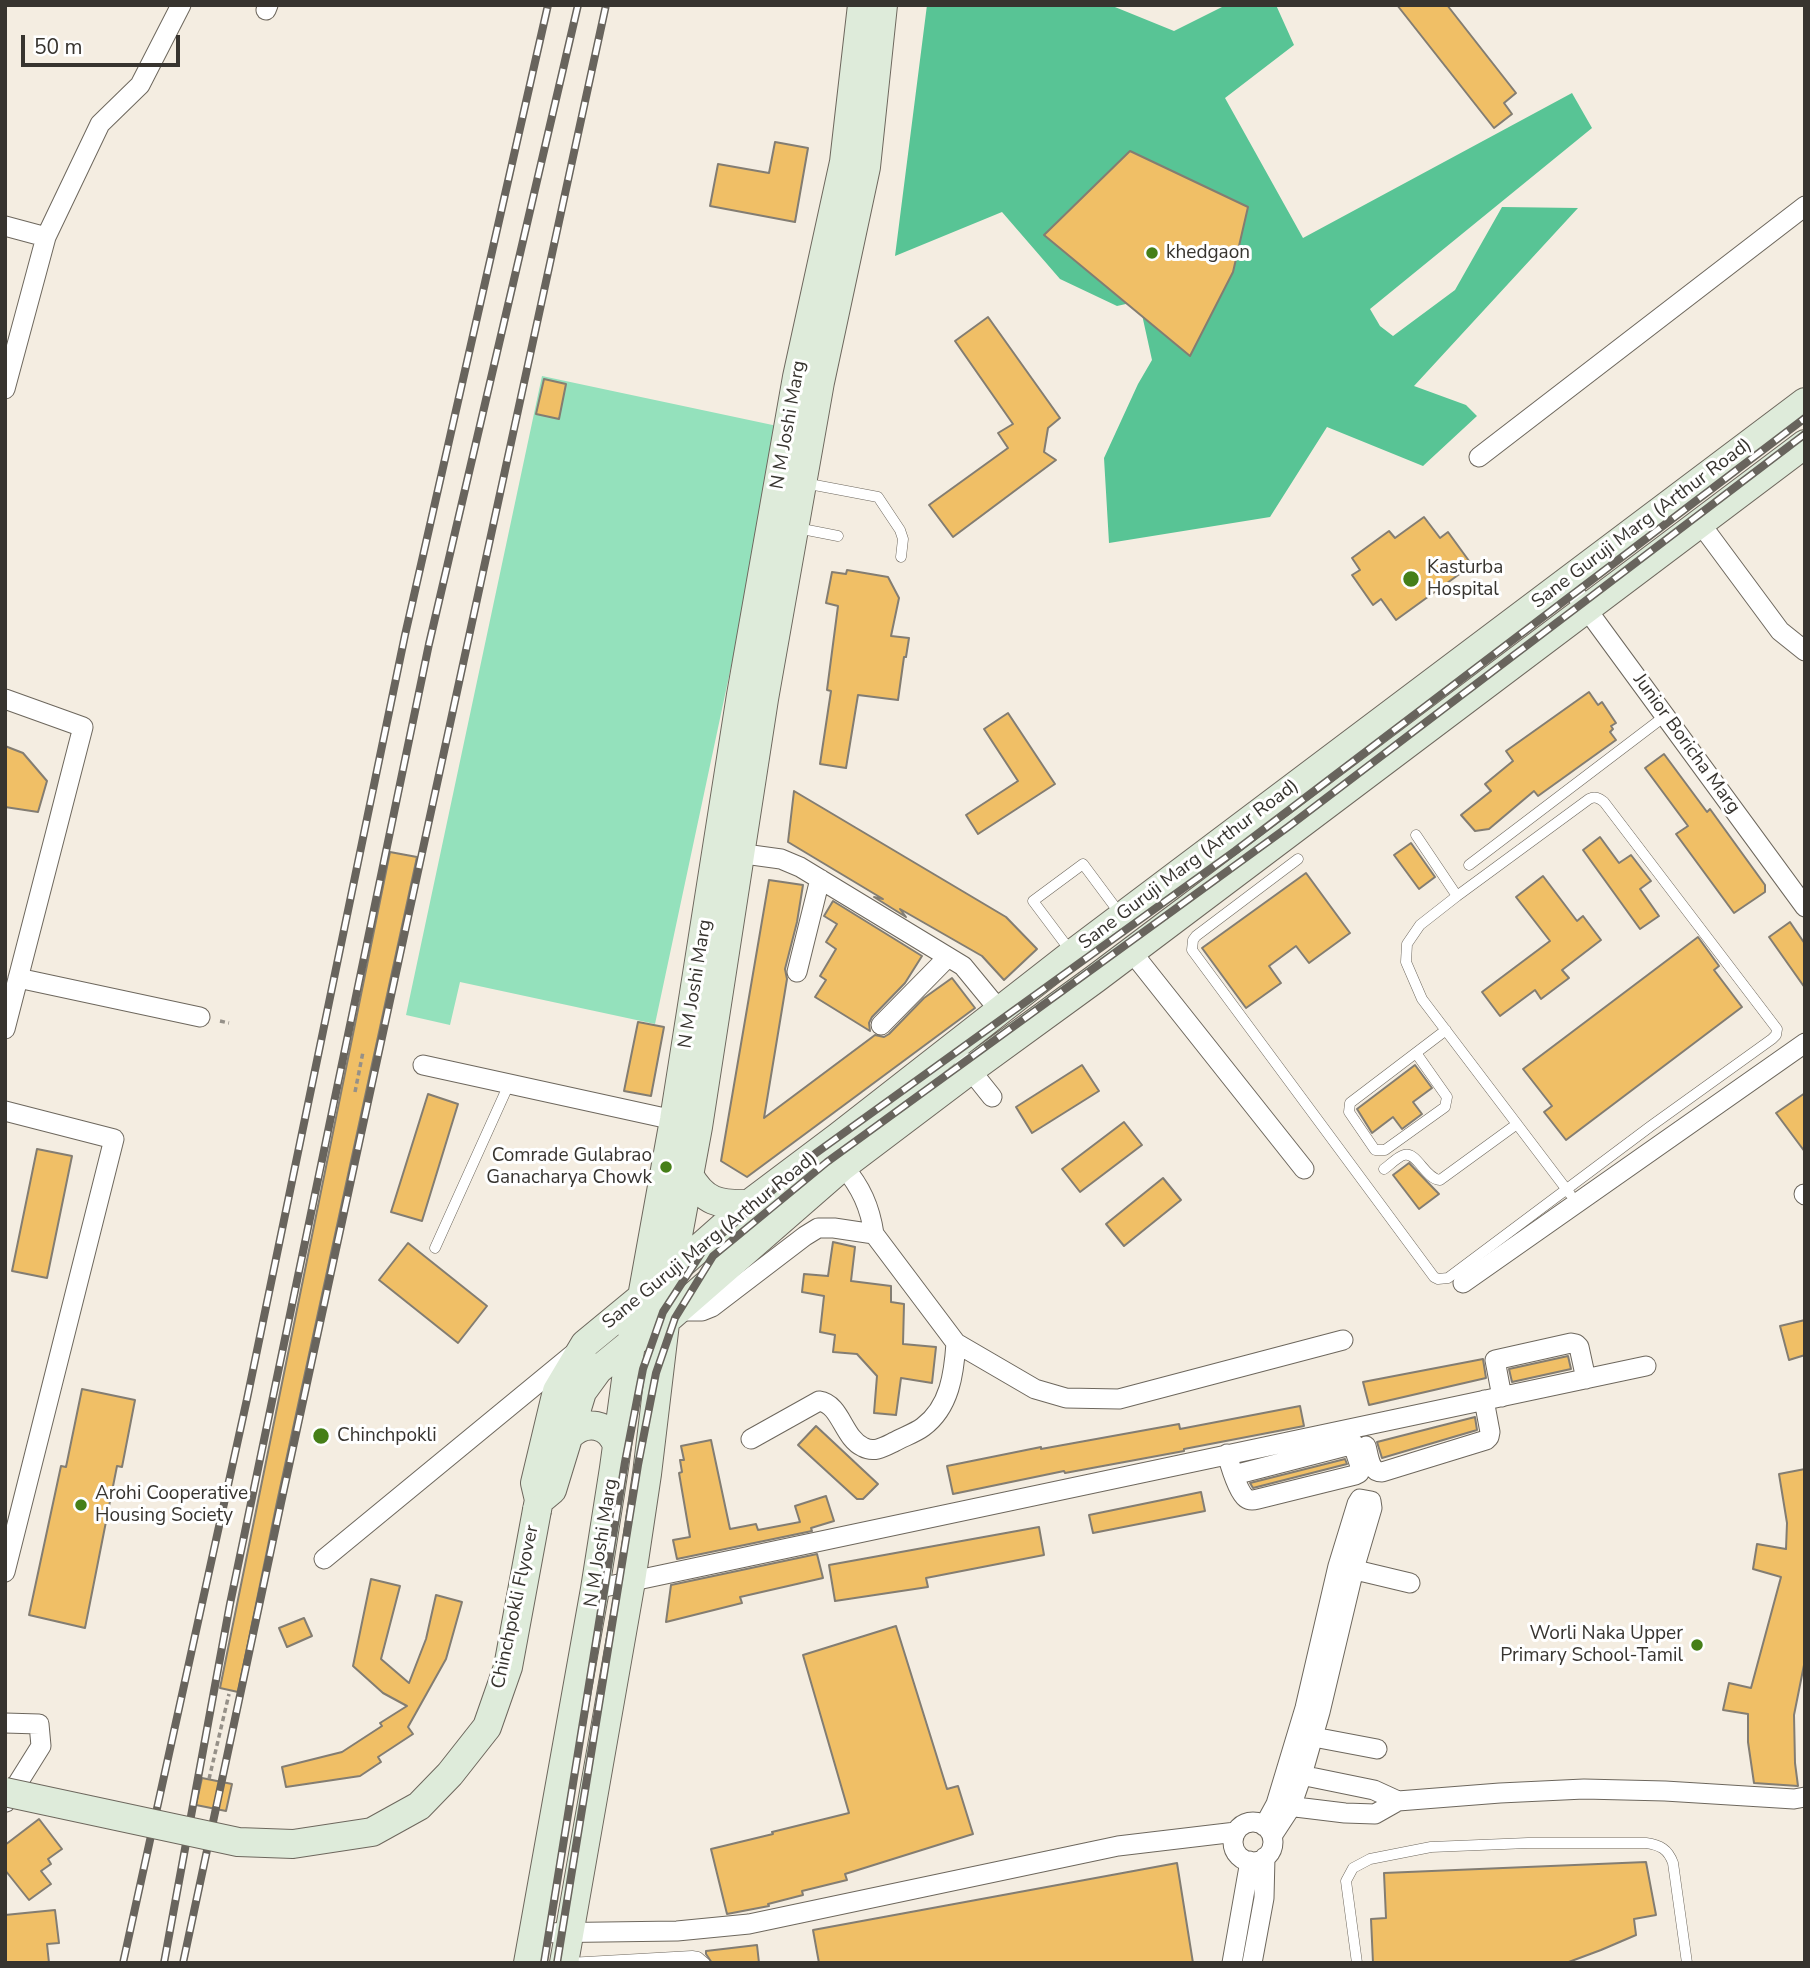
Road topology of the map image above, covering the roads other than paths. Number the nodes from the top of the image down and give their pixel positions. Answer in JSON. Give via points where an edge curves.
{"nodes":[{"id":1,"x":181,"y":5,"type":"edge"},
{"id":2,"x":862,"y":5,"type":"edge"},
{"id":3,"x":883,"y":5,"type":"edge"},
{"id":4,"x":855,"y":165,"type":"junction"},
{"id":5,"x":1805,"y":206,"type":"edge"},
{"id":6,"x":5,"y":226,"type":"edge"},
{"id":7,"x":46,"y":237,"type":"junction"},
{"id":8,"x":809,"y":379,"type":"junction"},
{"id":9,"x":5,"y":390,"type":"edge"},
{"id":10,"x":1805,"y":402,"type":"edge"},
{"id":11,"x":1805,"y":444,"type":"edge"},
{"id":12,"x":1479,"y":457,"type":"dead end"},
{"id":13,"x":802,"y":482,"type":"junction"},
{"id":14,"x":1700,"y":523,"type":"junction"},
{"id":15,"x":794,"y":528,"type":"junction"},
{"id":16,"x":838,"y":536,"type":"dead end"},
{"id":17,"x":901,"y":558,"type":"dead end"},
{"id":18,"x":1566,"y":582,"type":"junction"},
{"id":19,"x":1587,"y":609,"type":"junction"},
{"id":20,"x":1526,"y":612,"type":"junction"},
{"id":21,"x":1546,"y":639,"type":"junction"},
{"id":22,"x":1805,"y":651,"type":"edge"},
{"id":23,"x":1434,"y":681,"type":"junction"},
{"id":24,"x":752,"y":697,"type":"junction"},
{"id":25,"x":5,"y":699,"type":"edge"},
{"id":26,"x":1455,"y":707,"type":"junction"},
{"id":27,"x":1665,"y":716,"type":"junction"},
{"id":28,"x":1312,"y":773,"type":"junction"},
{"id":29,"x":1333,"y":799,"type":"junction"},
{"id":30,"x":1416,"y":835,"type":"dead end"},
{"id":31,"x":729,"y":851,"type":"junction"},
{"id":32,"x":1298,"y":859,"type":"dead end"},
{"id":33,"x":1469,"y":865,"type":"dead end"},
{"id":34,"x":820,"y":879,"type":"junction"},
{"id":35,"x":1457,"y":896,"type":"junction"},
{"id":36,"x":1805,"y":907,"type":"edge"},
{"id":37,"x":1128,"y":912,"type":"junction"},
{"id":38,"x":1142,"y":943,"type":"junction"},
{"id":39,"x":1072,"y":954,"type":"junction"},
{"id":40,"x":948,"y":957,"type":"junction"},
{"id":41,"x":797,"y":972,"type":"dead end"},
{"id":42,"x":18,"y":978,"type":"junction"},
{"id":43,"x":1000,"y":1011,"type":"junction"},
{"id":44,"x":200,"y":1017,"type":"dead end"},
{"id":45,"x":881,"y":1025,"type":"dead end"},
{"id":46,"x":5,"y":1029,"type":"edge"},
{"id":47,"x":1446,"y":1030,"type":"junction"},
{"id":48,"x":1805,"y":1043,"type":"edge"},
{"id":49,"x":953,"y":1047,"type":"junction"},
{"id":50,"x":1416,"y":1053,"type":"junction"},
{"id":51,"x":423,"y":1065,"type":"dead end"},
{"id":52,"x":970,"y":1070,"type":"junction"},
{"id":53,"x":509,"y":1084,"type":"junction"},
{"id":54,"x":903,"y":1086,"type":"junction"},
{"id":55,"x":992,"y":1097,"type":"dead end"},
{"id":56,"x":920,"y":1108,"type":"junction"},
{"id":57,"x":5,"y":1111,"type":"edge"},
{"id":58,"x":674,"y":1120,"type":"junction"},
{"id":59,"x":1517,"y":1124,"type":"junction"},
{"id":60,"x":844,"y":1166,"type":"junction"},
{"id":61,"x":1304,"y":1169,"type":"dead end"},
{"id":62,"x":1384,"y":1169,"type":"dead end"},
{"id":63,"x":677,"y":1172,"type":"junction"},
{"id":64,"x":1571,"y":1196,"type":"junction"},
{"id":65,"x":749,"y":1204,"type":"junction"},
{"id":66,"x":874,"y":1234,"type":"junction"},
{"id":67,"x":435,"y":1248,"type":"dead end"},
{"id":68,"x":671,"y":1273,"type":"junction"},
{"id":69,"x":1462,"y":1283,"type":"dead end"},
{"id":70,"x":642,"y":1297,"type":"junction"},
{"id":71,"x":671,"y":1316,"type":"junction"},
{"id":72,"x":1342,"y":1340,"type":"dead end"},
{"id":73,"x":631,"y":1343,"type":"junction"},
{"id":74,"x":956,"y":1343,"type":"junction"},
{"id":75,"x":585,"y":1344,"type":"junction"},
{"id":76,"x":1646,"y":1366,"type":"dead end"},
{"id":77,"x":1586,"y":1379,"type":"junction"},
{"id":78,"x":1493,"y":1399,"type":"junction"},
{"id":79,"x":1354,"y":1433,"type":"junction"},
{"id":80,"x":569,"y":1436,"type":"junction"},
{"id":81,"x":751,"y":1439,"type":"dead end"},
{"id":82,"x":617,"y":1446,"type":"junction"},
{"id":83,"x":1227,"y":1454,"type":"junction"},
{"id":84,"x":1234,"y":1475,"type":"junction"},
{"id":85,"x":538,"y":1505,"type":"junction"},
{"id":86,"x":324,"y":1559,"type":"dead end"},
{"id":87,"x":5,"y":1573,"type":"edge"},
{"id":88,"x":631,"y":1581,"type":"junction"},
{"id":89,"x":1409,"y":1587,"type":"dead end"},
{"id":90,"x":596,"y":1589,"type":"junction"},
{"id":91,"x":5,"y":1723,"type":"edge"},
{"id":92,"x":1305,"y":1735,"type":"junction"},
{"id":93,"x":1377,"y":1749,"type":"dead end"},
{"id":94,"x":1294,"y":1774,"type":"junction"},
{"id":95,"x":5,"y":1792,"type":"edge"},
{"id":96,"x":1805,"y":1797,"type":"edge"},
{"id":97,"x":1398,"y":1801,"type":"junction"},
{"id":98,"x":5,"y":1803,"type":"edge"},
{"id":99,"x":1283,"y":1806,"type":"junction"},
{"id":100,"x":1268,"y":1831,"type":"junction"},
{"id":101,"x":1236,"y":1832,"type":"junction"},
{"id":102,"x":1258,"y":1859,"type":"junction"},
{"id":103,"x":533,"y":1933,"type":"junction"},
{"id":104,"x":568,"y":1933,"type":"junction"},
{"id":105,"x":528,"y":1963,"type":"edge"},
{"id":106,"x":564,"y":1963,"type":"edge"},
{"id":107,"x":705,"y":1963,"type":"edge"},
{"id":108,"x":1232,"y":1963,"type":"edge"},
{"id":109,"x":1252,"y":1963,"type":"edge"},
{"id":110,"x":1357,"y":1963,"type":"edge"},
{"id":111,"x":1686,"y":1963,"type":"edge"}],
"edges":[{"from":1,"to":7,"type":"street","via":[[140,85],[100,124]]},
{"from":2,"to":4,"type":"main road","name":"N M Joshi Marg"},
{"from":3,"to":4,"type":"main road","name":"N M Joshi Marg"},
{"from":4,"to":8,"type":"main road","name":"N M Joshi Marg"},
{"from":5,"to":12,"type":"street"},
{"from":6,"to":7,"type":"street"},
{"from":7,"to":9,"type":"street"},
{"from":8,"to":13,"type":"main road","name":"N M Joshi Marg"},
{"from":8,"to":24,"type":"main road","name":"N M Joshi Marg"},
{"from":10,"to":18,"type":"main road","name":"Sane Guruji Marg (Arthur Road)"},
{"from":11,"to":14,"type":"main road","name":"Sane Guruji Marg (Arthur Road)"},
{"from":13,"to":15,"type":"main road","name":"N M Joshi Marg"},
{"from":13,"to":17,"type":"lane","via":[[878,497],[900,530]]},
{"from":14,"to":19,"type":"main road","name":"Sane Guruji Marg (Arthur Road)"},
{"from":14,"to":22,"type":"street","via":[[1780,631]]},
{"from":15,"to":16,"type":"lane"},
{"from":15,"to":24,"type":"main road","name":"N M Joshi Marg"},
{"from":18,"to":19,"type":"street","name":"Junior Boricha Marg"},
{"from":18,"to":20,"type":"main road","name":"Sane Guruji Marg (Arthur Road)"},
{"from":19,"to":21,"type":"main road","name":"Sane Guruji Marg (Arthur Road)"},
{"from":19,"to":27,"type":"street","name":"Junior Boricha Marg"},
{"from":20,"to":21,"type":"main road"},
{"from":20,"to":23,"type":"main road","name":"Sane Guruji Marg (Arthur Road)"},
{"from":21,"to":26,"type":"main road","name":"Sane Guruji Marg (Arthur Road)"},
{"from":23,"to":26,"type":"main road"},
{"from":23,"to":28,"type":"main road","name":"Sane Guruji Marg (Arthur Road)"},
{"from":24,"to":31,"type":"main road","name":"N M Joshi Marg"},
{"from":25,"to":42,"type":"street","via":[[83,727]]},
{"from":26,"to":29,"type":"main road","name":"Sane Guruji Marg (Arthur Road)"},
{"from":27,"to":33,"type":"lane"},
{"from":27,"to":36,"type":"street","name":"Junior Boricha Marg"},
{"from":28,"to":29,"type":"main road"},
{"from":28,"to":37,"type":"main road","name":"Sane Guruji Marg (Arthur Road)"},
{"from":29,"to":38,"type":"main road","name":"Sane Guruji Marg (Arthur Road)"},
{"from":30,"to":35,"type":"lane"},
{"from":31,"to":34,"type":"street","via":[[781,859]]},
{"from":31,"to":58,"type":"main road","name":"N M Joshi Marg"},
{"from":31,"to":63,"type":"main road","name":"N M Joshi Marg"},
{"from":32,"to":64,"type":"lane","via":[[1196,936],[1192,950],[1434,1277],[1448,1279]]},
{"from":34,"to":40,"type":"street"},
{"from":34,"to":41,"type":"street"},
{"from":35,"to":47,"type":"lane","via":[[1420,925],[1407,944],[1406,962],[1422,999]]},
{"from":35,"to":64,"type":"lane","via":[[1589,799],[1599,798],[1777,1029],[1772,1039],[1651,1126]]},
{"from":37,"to":38,"type":"main road"},
{"from":37,"to":39,"type":"main road","name":"Sane Guruji Marg (Arthur Road)"},
{"from":37,"to":39,"type":"lane","via":[[1083,864],[1033,901]]},
{"from":38,"to":52,"type":"main road","name":"Sane Guruji Marg (Arthur Road)"},
{"from":38,"to":61,"type":"street"},
{"from":39,"to":43,"type":"main road","name":"Sane Guruji Marg (Arthur Road)"},
{"from":40,"to":43,"type":"street","via":[[963,966]]},
{"from":40,"to":45,"type":"street"},
{"from":42,"to":44,"type":"street"},
{"from":42,"to":46,"type":"street"},
{"from":43,"to":49,"type":"main road","name":"Sane Guruji Marg (Arthur Road)"},
{"from":47,"to":50,"type":"lane"},
{"from":47,"to":59,"type":"lane"},
{"from":48,"to":64,"type":"street"},
{"from":49,"to":52,"type":"street"},
{"from":49,"to":54,"type":"main road","name":"Sane Guruji Marg (Arthur Road)"},
{"from":50,"to":50,"type":"lane","via":[[1447,1097],[1445,1107],[1385,1150],[1375,1150],[1349,1112],[1350,1103]]},
{"from":51,"to":53,"type":"street"},
{"from":52,"to":55,"type":"street"},
{"from":52,"to":56,"type":"main road","name":"Sane Guruji Marg (Arthur Road)"},
{"from":53,"to":58,"type":"street"},
{"from":53,"to":67,"type":"lane"},
{"from":54,"to":56,"type":"main road"},
{"from":54,"to":65,"type":"main road","name":"Sane Guruji Marg (Arthur Road)"},
{"from":56,"to":60,"type":"main road","name":"Sane Guruji Marg (Arthur Road)"},
{"from":57,"to":87,"type":"street","via":[[114,1139]]},
{"from":58,"to":63,"type":"main road","name":"N M Joshi Marg"},
{"from":59,"to":62,"type":"lane","via":[[1440,1180],[1432,1179],[1413,1156],[1404,1155]]},
{"from":59,"to":64,"type":"lane"},
{"from":60,"to":66,"type":"street","via":[[864,1197]]},
{"from":60,"to":71,"type":"main road","name":"Sane Guruji Marg (Arthur Road)"},
{"from":63,"to":65,"type":"main road","via":[[708,1198],[731,1205]]},
{"from":63,"to":68,"type":"main road","name":"N M Joshi Marg"},
{"from":63,"to":70,"type":"main road","name":"N M Joshi Marg"},
{"from":64,"to":69,"type":"street"},
{"from":65,"to":68,"type":"main road","name":"Sane Guruji Marg (Arthur Road)"},
{"from":66,"to":71,"type":"street","via":[[818,1228],[712,1307]]},
{"from":66,"to":74,"type":"street"},
{"from":68,"to":70,"type":"main road","name":"Sane Guruji Marg (Arthur Road)"},
{"from":68,"to":71,"type":"main road","name":"N M Joshi Marg"},
{"from":70,"to":73,"type":"main road","name":"N M Joshi Marg"},
{"from":70,"to":75,"type":"main road","name":"Sane Guruji Marg (Arthur Road)"},
{"from":71,"to":73,"type":"main road","name":"Sane Guruji Marg (Arthur Road)"},
{"from":71,"to":88,"type":"main road","name":"N M Joshi Marg"},
{"from":72,"to":74,"type":"street","via":[[1119,1399],[1066,1398],[1035,1389]]},
{"from":73,"to":80,"type":"main road","name":"Sane Guruji Marg (Arthur Road)","via":[[598,1370],[582,1392]]},
{"from":73,"to":82,"type":"main road","name":"N M Joshi Marg"},
{"from":74,"to":81,"type":"street","via":[[954,1375],[932,1419],[878,1450],[863,1448],[829,1405],[819,1401]]},
{"from":75,"to":85,"type":"main road","name":"Chinchpokli Flyover","via":[[557,1391],[535,1483]]},
{"from":75,"to":86,"type":"street"},
{"from":76,"to":77,"type":"street"},
{"from":77,"to":78,"type":"street"},
{"from":77,"to":78,"type":"street","via":[[1579,1347],[1571,1343],[1495,1360]]},
{"from":78,"to":79,"type":"street"},
{"from":78,"to":79,"type":"street","via":[[1486,1440],[1382,1472],[1373,1469]]},
{"from":79,"to":83,"type":"street"},
{"from":79,"to":84,"type":"street"},
{"from":79,"to":84,"type":"street","via":[[1360,1466],[1356,1475],[1252,1500],[1244,1496]]},
{"from":80,"to":82,"type":"main road","via":[[576,1429],[600,1427],[614,1437]]},
{"from":80,"to":85,"type":"main road","name":"Sane Guruji Marg (Arthur Road)","via":[[552,1490]]},
{"from":82,"to":90,"type":"main road","name":"N M Joshi Marg"},
{"from":83,"to":84,"type":"street"},
{"from":83,"to":88,"type":"street"},
{"from":85,"to":95,"type":"main road","name":"Chinchpokli Flyover","bridge":true,"via":[[508,1667],[487,1727],[419,1806],[372,1832],[293,1844],[237,1842]]},
{"from":88,"to":90,"type":"street"},
{"from":88,"to":104,"type":"main road","name":"N M Joshi Marg"},
{"from":89,"to":92,"type":"street","via":[[1345,1572]]},
{"from":90,"to":103,"type":"main road","name":"N M Joshi Marg"},
{"from":91,"to":98,"type":"street","via":[[39,1724],[41,1746]]},
{"from":92,"to":93,"type":"street"},
{"from":92,"to":94,"type":"street"},
{"from":94,"to":97,"type":"street","via":[[1374,1790]]},
{"from":94,"to":99,"type":"street"},
{"from":96,"to":97,"type":"street","via":[[1584,1789]]},
{"from":97,"to":99,"type":"street","via":[[1375,1814]]},
{"from":99,"to":100,"type":"street"},
{"from":100,"to":101,"type":"street","via":[[1251,1822]]},
{"from":100,"to":102,"type":"street","via":[[1271,1849]]},
{"from":101,"to":102,"type":"street","via":[[1234,1850],[1244,1860]]},
{"from":101,"to":104,"type":"street","via":[[1118,1846],[749,1924]]},
{"from":102,"to":108,"type":"street"},
{"from":102,"to":109,"type":"street","via":[[1264,1898]]},
{"from":103,"to":104,"type":"street"},
{"from":103,"to":105,"type":"main road","name":"N M Joshi Marg"},
{"from":104,"to":106,"type":"main road","name":"N M Joshi Marg"},
{"from":106,"to":107,"type":"lane","via":[[692,1956]]},
{"from":110,"to":111,"type":"lane","via":[[1346,1881],[1353,1868],[1370,1858],[1431,1847],[1646,1843],[1670,1854]]}]}
